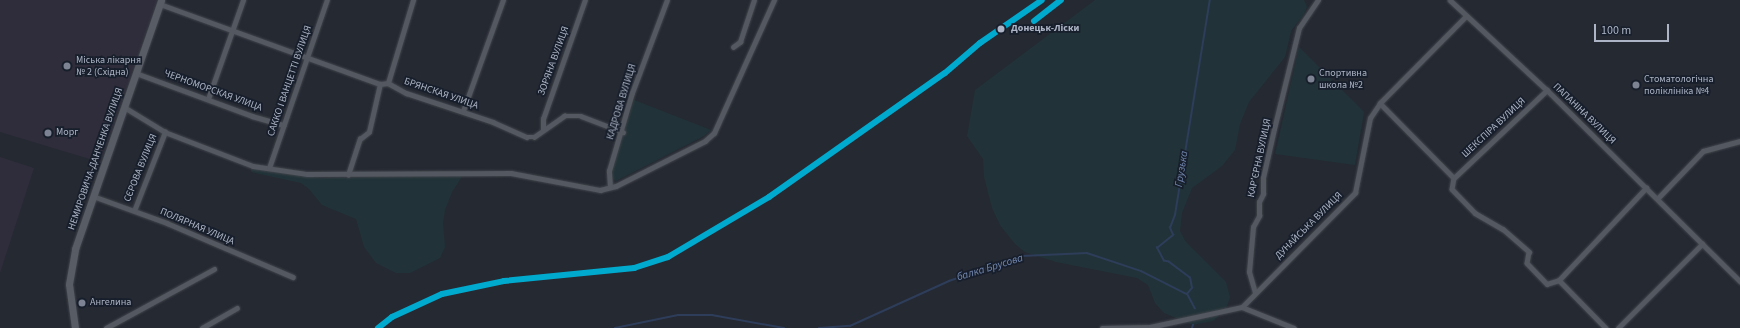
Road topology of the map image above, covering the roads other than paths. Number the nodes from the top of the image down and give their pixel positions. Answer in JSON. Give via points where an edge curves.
{"nodes":[{"id":1,"x":243,"y":0,"type":"edge"},
{"id":2,"x":327,"y":0,"type":"edge"},
{"id":3,"x":413,"y":0,"type":"edge"},
{"id":4,"x":503,"y":0,"type":"edge"},
{"id":5,"x":585,"y":0,"type":"edge"},
{"id":6,"x":667,"y":0,"type":"edge"},
{"id":7,"x":754,"y":0,"type":"edge"},
{"id":8,"x":774,"y":0,"type":"edge"},
{"id":9,"x":1318,"y":0,"type":"edge"},
{"id":10,"x":1450,"y":0,"type":"edge"},
{"id":11,"x":161,"y":2,"type":"edge"},
{"id":12,"x":1466,"y":16,"type":"junction"},
{"id":13,"x":232,"y":31,"type":"junction"},
{"id":14,"x":733,"y":47,"type":"dead end"},
{"id":15,"x":307,"y":57,"type":"junction"},
{"id":16,"x":136,"y":73,"type":"junction"},
{"id":17,"x":380,"y":84,"type":"junction"},
{"id":18,"x":388,"y":84,"type":"junction"},
{"id":19,"x":1547,"y":90,"type":"junction"},
{"id":20,"x":208,"y":99,"type":"junction"},
{"id":21,"x":1380,"y":103,"type":"junction"},
{"id":22,"x":124,"y":107,"type":"junction"},
{"id":23,"x":464,"y":111,"type":"junction"},
{"id":24,"x":284,"y":125,"type":"junction"},
{"id":25,"x":543,"y":129,"type":"junction"},
{"id":26,"x":165,"y":132,"type":"junction"},
{"id":27,"x":623,"y":132,"type":"junction"},
{"id":28,"x":1740,"y":141,"type":"edge"},
{"id":29,"x":269,"y":168,"type":"junction"},
{"id":30,"x":348,"y":175,"type":"junction"},
{"id":31,"x":1454,"y":178,"type":"junction"},
{"id":32,"x":610,"y":187,"type":"junction"},
{"id":33,"x":1646,"y":188,"type":"junction"},
{"id":34,"x":93,"y":196,"type":"junction"},
{"id":35,"x":1657,"y":199,"type":"junction"},
{"id":36,"x":134,"y":211,"type":"junction"},
{"id":37,"x":1702,"y":244,"type":"junction"},
{"id":38,"x":214,"y":269,"type":"dead end"},
{"id":39,"x":293,"y":277,"type":"dead end"},
{"id":40,"x":1559,"y":280,"type":"junction"},
{"id":41,"x":1740,"y":281,"type":"edge"},
{"id":42,"x":1255,"y":293,"type":"junction"},
{"id":43,"x":1242,"y":307,"type":"junction"},
{"id":44,"x":237,"y":308,"type":"dead end"},
{"id":45,"x":75,"y":328,"type":"edge"},
{"id":46,"x":106,"y":328,"type":"edge"},
{"id":47,"x":202,"y":328,"type":"edge"},
{"id":48,"x":1102,"y":328,"type":"edge"},
{"id":49,"x":1151,"y":328,"type":"edge"},
{"id":50,"x":1294,"y":328,"type":"edge"},
{"id":51,"x":1606,"y":328,"type":"edge"},
{"id":52,"x":1618,"y":328,"type":"edge"}],
"edges":[{"from":1,"to":13,"type":"street"},
{"from":2,"to":15,"type":"street","name":"САККО І ВАНЦЕТТІ ВУЛИЦЯ"},
{"from":3,"to":18,"type":"street"},
{"from":4,"to":23,"type":"street"},
{"from":5,"to":25,"type":"street","name":"ЗОРЯНА ВУЛИЦЯ","via":[[543,119]]},
{"from":6,"to":27,"type":"street","name":"КАДРОВА ВУЛИЦЯ","via":[[632,93]]},
{"from":7,"to":14,"type":"street","via":[[740,42]]},
{"from":8,"to":32,"type":"street","via":[[714,133],[705,141]]},
{"from":9,"to":42,"type":"street","name":"КАР’ЄРНА ВУЛИЦЯ","via":[[1299,28],[1263,178],[1259,216],[1253,227],[1249,272]]},
{"from":10,"to":12,"type":"street","name":"ПАПАНІНА ВУЛИЦЯ"},
{"from":11,"to":13,"type":"street","name":"БРЯНСКАЯ УЛИЦА"},
{"from":11,"to":16,"type":"street","name":"НЕМИРОВИЧА-ДАНЧЕНКА ВУЛИЦЯ"},
{"from":12,"to":19,"type":"street","name":"ПАПАНІНА ВУЛИЦЯ"},
{"from":12,"to":21,"type":"street","name":"ДУНАЙСЬКА ВУЛИЦЯ"},
{"from":13,"to":15,"type":"street","name":"БРЯНСКАЯ УЛИЦА"},
{"from":13,"to":20,"type":"street"},
{"from":15,"to":17,"type":"street","name":"БРЯНСКАЯ УЛИЦА"},
{"from":15,"to":24,"type":"street","name":"САККО І ВАНЦЕТТІ ВУЛИЦЯ"},
{"from":16,"to":20,"type":"street","name":"ЧЕРНОМОРСКАЯ УЛИЦА"},
{"from":16,"to":22,"type":"street","name":"НЕМИРОВИЧА-ДАНЧЕНКА ВУЛИЦЯ"},
{"from":17,"to":18,"type":"street","name":"БРЯНСКАЯ УЛИЦА"},
{"from":17,"to":30,"type":"street","via":[[369,132],[360,139]]},
{"from":18,"to":23,"type":"street","name":"БРЯНСКАЯ УЛИЦА","via":[[406,93]]},
{"from":19,"to":31,"type":"street","name":"ШЕКСПІРА ВУЛИЦЯ"},
{"from":19,"to":33,"type":"street","name":"ПАПАНІНА ВУЛИЦЯ"},
{"from":20,"to":24,"type":"street","name":"ЧЕРНОМОРСКАЯ УЛИЦА"},
{"from":21,"to":31,"type":"street"},
{"from":21,"to":42,"type":"street","name":"ДУНАЙСЬКА ВУЛИЦЯ","via":[[1367,127],[1355,193]]},
{"from":22,"to":26,"type":"street"},
{"from":22,"to":34,"type":"street","name":"НЕМИРОВИЧА-ДАНЧЕНКА ВУЛИЦЯ"},
{"from":23,"to":25,"type":"street","name":"БРЯНСКАЯ УЛИЦА","via":[[527,137],[534,137]]},
{"from":24,"to":29,"type":"street","name":"САККО І ВАНЦЕТТІ ВУЛИЦЯ"},
{"from":25,"to":27,"type":"street","name":"БРЯНСКАЯ УЛИЦА","via":[[564,116],[581,116]]},
{"from":26,"to":29,"type":"street","via":[[253,166]]},
{"from":26,"to":36,"type":"street","name":"СЄРОВА ВУЛИЦЯ"},
{"from":27,"to":32,"type":"street","name":"КАДРОВА ВУЛИЦЯ","via":[[610,172]]},
{"from":28,"to":35,"type":"street","via":[[1703,151]]},
{"from":29,"to":30,"type":"street","via":[[307,174]]},
{"from":30,"to":32,"type":"street","via":[[511,173],[551,179],[587,189]]},
{"from":31,"to":40,"type":"street","via":[[1452,189],[1475,213],[1503,229],[1529,252],[1527,263],[1547,284]]},
{"from":33,"to":35,"type":"street","name":"ПАПАНІНА ВУЛИЦЯ"},
{"from":33,"to":40,"type":"street"},
{"from":34,"to":36,"type":"street","name":"ПОЛЯРНАЯ УЛИЦА"},
{"from":34,"to":45,"type":"street","name":"НЕМИРОВИЧА-ДАНЧЕНКА ВУЛИЦЯ","via":[[75,249],[69,284]]},
{"from":35,"to":37,"type":"street","name":"ПАПАНІНА ВУЛИЦЯ"},
{"from":36,"to":39,"type":"street","name":"ПОЛЯРНАЯ УЛИЦА"},
{"from":37,"to":41,"type":"street","name":"ПАПАНІНА ВУЛИЦЯ"},
{"from":37,"to":52,"type":"street"},
{"from":38,"to":46,"type":"street"},
{"from":40,"to":51,"type":"street"},
{"from":42,"to":43,"type":"street","name":"ДУНАЙСЬКА ВУЛИЦЯ"},
{"from":43,"to":49,"type":"street"},
{"from":43,"to":50,"type":"street"},
{"from":44,"to":47,"type":"street"},
{"from":48,"to":49,"type":"street"}]}
